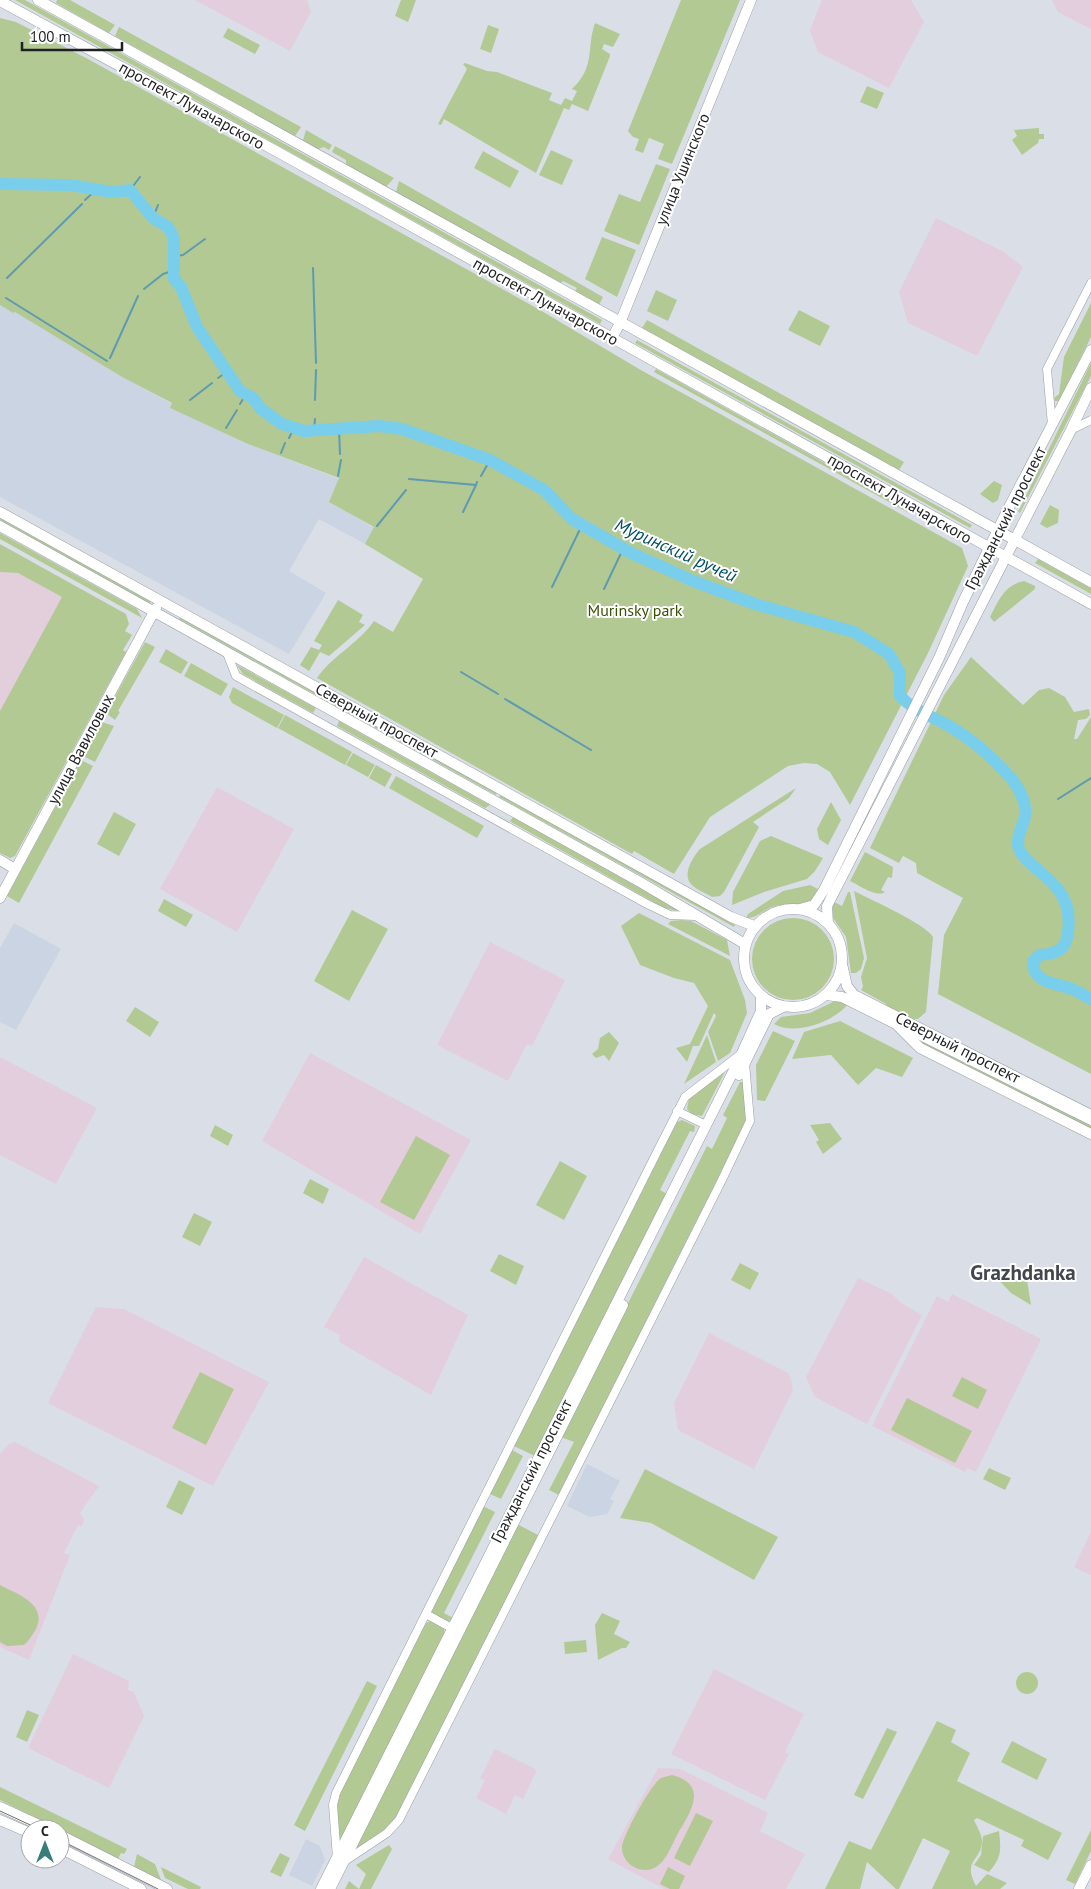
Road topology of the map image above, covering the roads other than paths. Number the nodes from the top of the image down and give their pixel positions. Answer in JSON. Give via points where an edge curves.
{"nodes":[{"id":1,"x":38,"y":0,"type":"edge"},
{"id":2,"x":751,"y":0,"type":"edge"},
{"id":3,"x":0,"y":1,"type":"edge"},
{"id":4,"x":1091,"y":283,"type":"edge"},
{"id":5,"x":620,"y":323,"type":"junction"},
{"id":6,"x":612,"y":338,"type":"junction"},
{"id":7,"x":1091,"y":350,"type":"edge"},
{"id":8,"x":1091,"y":388,"type":"edge"},
{"id":9,"x":1091,"y":420,"type":"edge"},
{"id":10,"x":1052,"y":426,"type":"junction"},
{"id":11,"x":1072,"y":430,"type":"junction"},
{"id":12,"x":0,"y":512,"type":"edge"},
{"id":13,"x":0,"y":526,"type":"edge"},
{"id":14,"x":998,"y":530,"type":"junction"},
{"id":15,"x":1015,"y":540,"type":"junction"},
{"id":16,"x":989,"y":548,"type":"junction"},
{"id":17,"x":1006,"y":558,"type":"junction"},
{"id":18,"x":1091,"y":582,"type":"edge"},
{"id":19,"x":160,"y":600,"type":"junction"},
{"id":20,"x":1091,"y":604,"type":"edge"},
{"id":21,"x":154,"y":612,"type":"junction"},
{"id":22,"x":227,"y":652,"type":"junction"},
{"id":23,"x":0,"y":860,"type":"edge"},
{"id":24,"x":16,"y":869,"type":"junction"},
{"id":25,"x":0,"y":898,"type":"edge"},
{"id":26,"x":800,"y":909,"type":"junction"},
{"id":27,"x":695,"y":916,"type":"junction"},
{"id":28,"x":828,"y":924,"type":"junction"},
{"id":29,"x":754,"y":926,"type":"junction"},
{"id":30,"x":745,"y":944,"type":"junction"},
{"id":31,"x":842,"y":964,"type":"junction"},
{"id":32,"x":826,"y":995,"type":"junction"},
{"id":33,"x":761,"y":996,"type":"junction"},
{"id":34,"x":783,"y":1007,"type":"junction"},
{"id":35,"x":896,"y":1024,"type":"junction"},
{"id":36,"x":743,"y":1058,"type":"junction"},
{"id":37,"x":678,"y":1111,"type":"junction"},
{"id":38,"x":1091,"y":1115,"type":"edge"},
{"id":39,"x":1091,"y":1121,"type":"edge"},
{"id":40,"x":706,"y":1125,"type":"junction"},
{"id":41,"x":1091,"y":1134,"type":"edge"},
{"id":42,"x":426,"y":1614,"type":"junction"},
{"id":43,"x":456,"y":1630,"type":"junction"},
{"id":44,"x":0,"y":1807,"type":"edge"},
{"id":45,"x":26,"y":1819,"type":"edge"},
{"id":46,"x":0,"y":1820,"type":"edge"},
{"id":47,"x":20,"y":1829,"type":"edge"},
{"id":48,"x":70,"y":1840,"type":"edge"},
{"id":49,"x":70,"y":1853,"type":"edge"},
{"id":50,"x":340,"y":1860,"type":"junction"},
{"id":51,"x":1091,"y":1865,"type":"edge"},
{"id":52,"x":140,"y":1889,"type":"edge"},
{"id":53,"x":167,"y":1889,"type":"edge"},
{"id":54,"x":321,"y":1889,"type":"edge"},
{"id":55,"x":330,"y":1889,"type":"edge"},
{"id":56,"x":1079,"y":1889,"type":"edge"}],
"edges":[{"from":1,"to":5,"type":"main road","name":"проспект Луначарского"},
{"from":2,"to":5,"type":"main road","name":"улица Ушинского"},
{"from":3,"to":6,"type":"main road","name":"проспект Луначарского"},
{"from":4,"to":10,"type":"street","via":[[1047,369]]},
{"from":5,"to":6,"type":"main road","name":"улица Ушинского"},
{"from":5,"to":14,"type":"main road","name":"проспект Луначарского"},
{"from":6,"to":16,"type":"main road","name":"проспект Луначарского"},
{"from":7,"to":10,"type":"main road","name":"Гражданский проспект"},
{"from":8,"to":11,"type":"main road","name":"Гражданский проспект"},
{"from":9,"to":11,"type":"street"},
{"from":10,"to":14,"type":"main road","name":"Гражданский проспект"},
{"from":11,"to":15,"type":"main road","name":"Гражданский проспект"},
{"from":12,"to":19,"type":"main road","name":"Северный проспект"},
{"from":13,"to":21,"type":"main road","name":"Северный проспект"},
{"from":14,"to":15,"type":"main road","name":"проспект Луначарского"},
{"from":14,"to":16,"type":"main road","name":"Гражданский проспект"},
{"from":15,"to":17,"type":"main road","name":"Гражданский проспект"},
{"from":15,"to":18,"type":"main road","name":"проспект Луначарского"},
{"from":16,"to":17,"type":"main road","name":"проспект Луначарского"},
{"from":16,"to":26,"type":"main road","name":"Гражданский проспект","via":[[824,890],[814,905]]},
{"from":17,"to":20,"type":"main road","name":"проспект Луначарского"},
{"from":17,"to":28,"type":"main road","name":"Гражданский проспект","via":[[827,906]]},
{"from":19,"to":21,"type":"main road","name":"улица Вавиловых"},
{"from":19,"to":29,"type":"main road","name":"Северный проспект","via":[[731,917]]},
{"from":21,"to":22,"type":"main road","name":"Северный проспект"},
{"from":21,"to":24,"type":"main road","name":"улица Вавиловых"},
{"from":22,"to":27,"type":"main road","name":"Северный проспект","via":[[632,877]]},
{"from":22,"to":27,"type":"street","via":[[236,676],[663,912]]},
{"from":23,"to":24,"type":"main road"},
{"from":24,"to":25,"type":"main road","name":"улица Вавиловых"},
{"from":26,"to":28,"type":"main road","via":[[811,912]]},
{"from":26,"to":29,"type":"main road","via":[[775,912]]},
{"from":27,"to":30,"type":"main road","name":"Северный проспект"},
{"from":28,"to":31,"type":"main road","via":[[840,943]]},
{"from":29,"to":30,"type":"main road"},
{"from":30,"to":33,"type":"main road","via":[[745,973]]},
{"from":31,"to":32,"type":"main road","via":[[837,980]]},
{"from":31,"to":38,"type":"main road","name":"Северный проспект","via":[[854,995]]},
{"from":32,"to":34,"type":"main road","via":[[807,1006]]},
{"from":32,"to":35,"type":"main road","name":"Северный проспект","via":[[842,997]]},
{"from":33,"to":34,"type":"main road"},
{"from":33,"to":36,"type":"main road","name":"Гражданский проспект","via":[[761,1011]]},
{"from":34,"to":36,"type":"main road","name":"Гражданский проспект","via":[[769,1014]]},
{"from":35,"to":39,"type":"street","name":"Северный проспект"},
{"from":35,"to":41,"type":"main road","name":"Северный проспект","via":[[920,1048]]},
{"from":36,"to":37,"type":"street","name":"Гражданский проспект","via":[[685,1097]]},
{"from":36,"to":40,"type":"main road","name":"Гражданский проспект"},
{"from":36,"to":43,"type":"main road","name":"Гражданский проспект"},
{"from":36,"to":50,"type":"street","name":"Гражданский проспект","via":[[750,1121],[399,1820],[387,1833]]},
{"from":37,"to":40,"type":"street"},
{"from":37,"to":42,"type":"street"},
{"from":40,"to":43,"type":"main road","name":"Гражданский проспект"},
{"from":42,"to":43,"type":"street"},
{"from":42,"to":50,"type":"street","via":[[336,1793],[333,1805]]},
{"from":43,"to":50,"type":"main road","name":"Гражданский проспект"},
{"from":44,"to":45,"type":"main road"},
{"from":46,"to":47,"type":"main road"},
{"from":48,"to":53,"type":"main road"},
{"from":49,"to":52,"type":"main road"},
{"from":50,"to":54,"type":"main road","name":"Гражданский проспект"},
{"from":50,"to":55,"type":"main road","name":"Гражданский проспект"},
{"from":51,"to":56,"type":"main road"}]}
